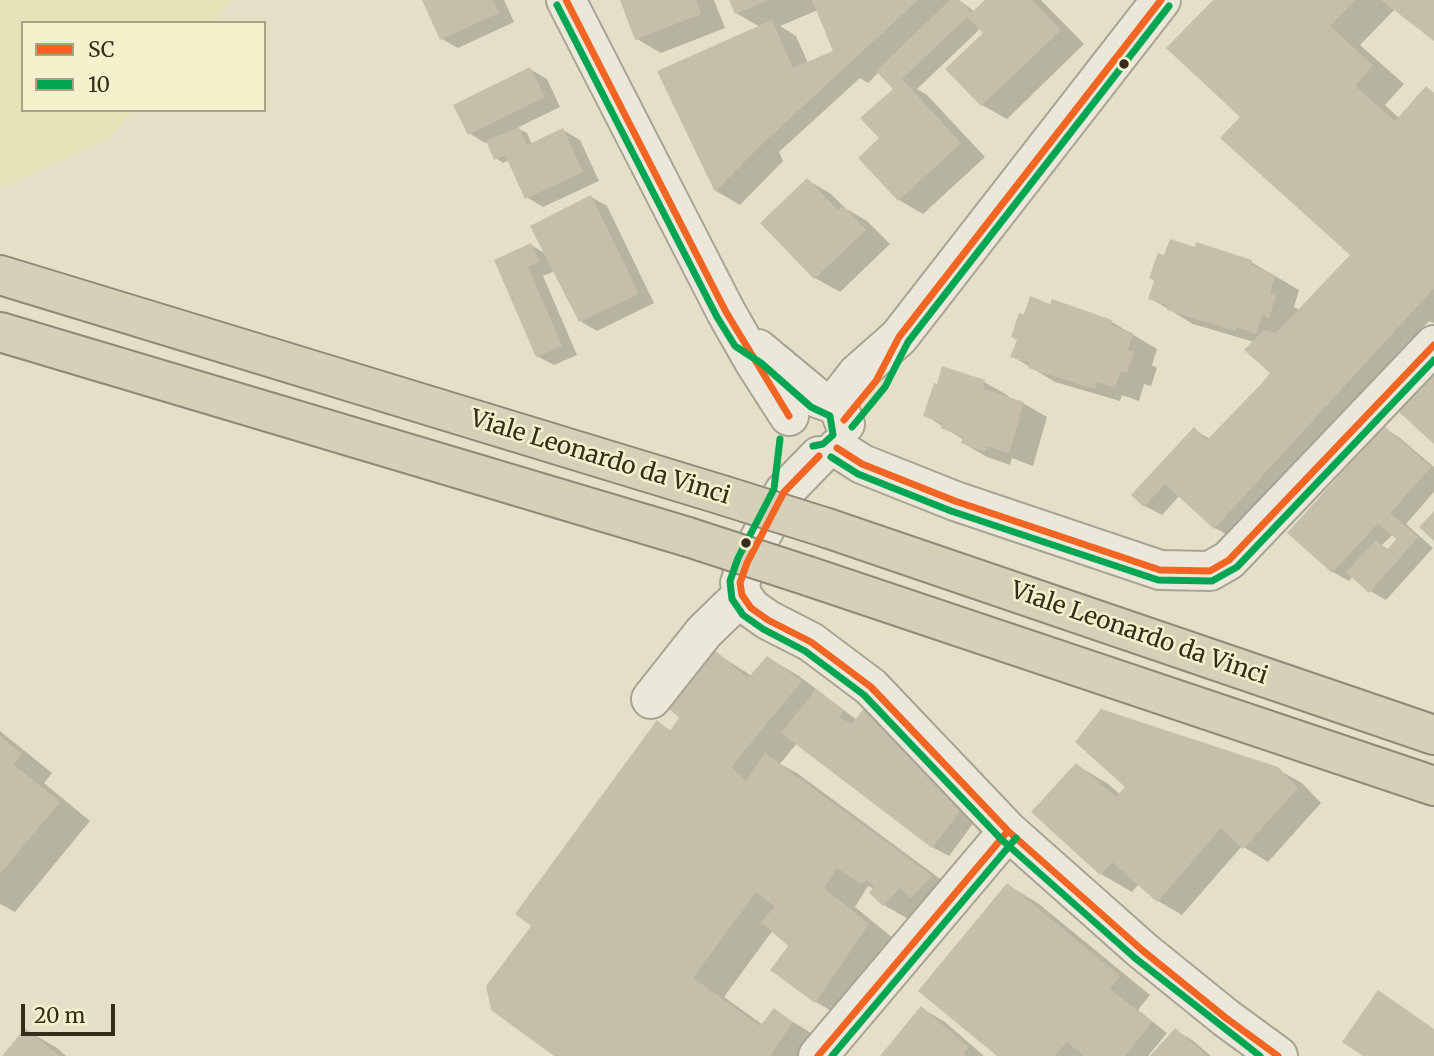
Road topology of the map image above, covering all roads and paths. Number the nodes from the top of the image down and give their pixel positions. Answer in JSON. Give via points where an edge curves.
{"nodes":[{"id":1,"x":566,"y":0,"type":"edge"},
{"id":2,"x":1161,"y":0,"type":"edge"},
{"id":3,"x":0,"y":275,"type":"edge"},
{"id":4,"x":0,"y":332,"type":"edge"},
{"id":5,"x":1434,"y":345,"type":"edge"},
{"id":6,"x":818,"y":426,"type":"junction"},
{"id":7,"x":742,"y":595,"type":"junction"},
{"id":8,"x":652,"y":699,"type":"dead end"},
{"id":9,"x":1434,"y":735,"type":"edge"},
{"id":10,"x":1434,"y":786,"type":"edge"},
{"id":11,"x":1008,"y":831,"type":"junction"},
{"id":12,"x":818,"y":1056,"type":"edge"},
{"id":13,"x":1278,"y":1056,"type":"edge"}],
"edges":[{"from":1,"to":6,"type":"street","via":[[726,312],[742,338],[767,355]]},
{"from":2,"to":6,"type":"street","via":[[900,337],[891,359],[858,406]]},
{"from":3,"to":9,"type":"highway","name":"Viale Leonardo da Vinci","bridge":true,"via":[[827,528]]},
{"from":4,"to":10,"type":"highway","name":"Viale Leonardo da Vinci","bridge":true,"via":[[688,537]]},
{"from":5,"to":6,"type":"street","via":[[1230,560],[1210,571],[1160,570],[955,501],[862,464]]},
{"from":6,"to":7,"type":"street","via":[[743,572]]},
{"from":7,"to":8,"type":"street","via":[[704,632]]},
{"from":7,"to":11,"type":"street","via":[[751,608],[811,642],[871,687]]},
{"from":11,"to":12,"type":"street"},
{"from":11,"to":13,"type":"street","via":[[1142,950]]}]}
